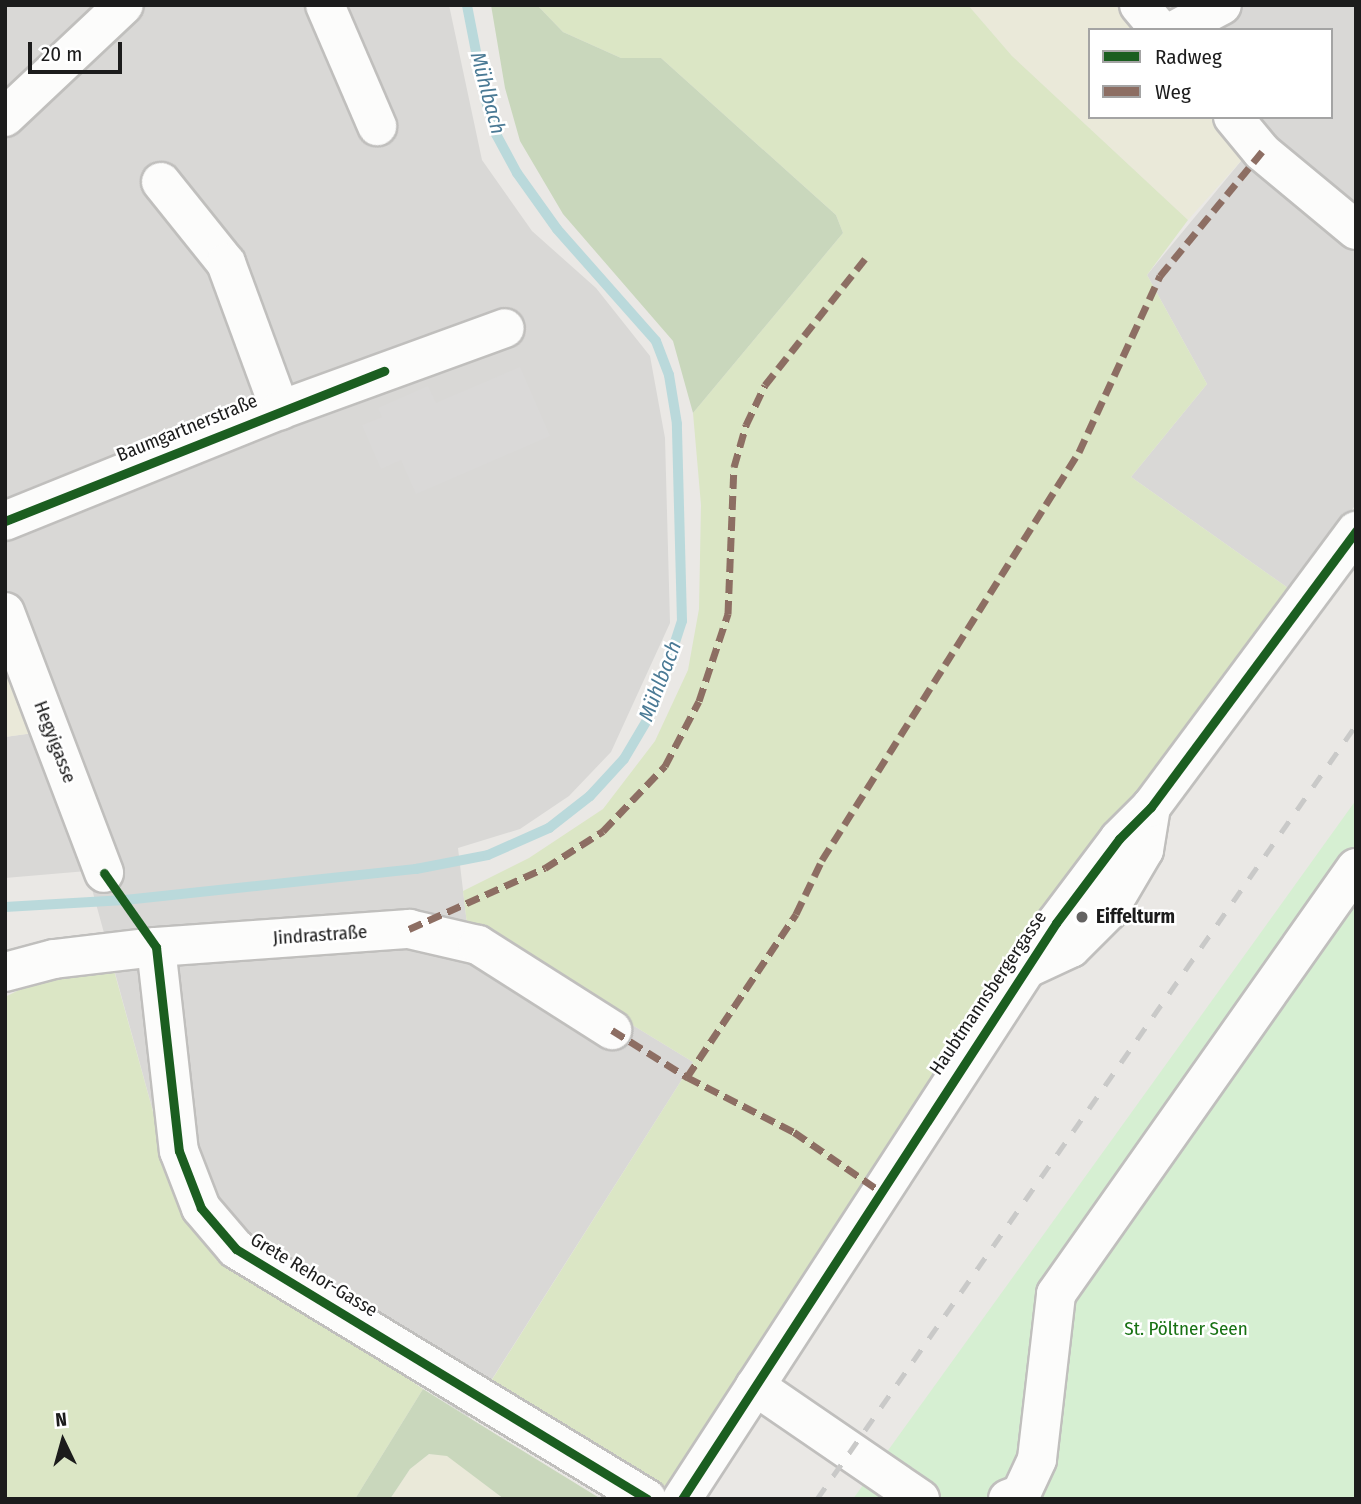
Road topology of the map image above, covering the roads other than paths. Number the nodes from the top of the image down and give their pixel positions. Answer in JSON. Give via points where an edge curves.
{"nodes":[{"id":1,"x":124,"y":5,"type":"edge"},
{"id":2,"x":325,"y":5,"type":"edge"},
{"id":3,"x":1139,"y":5,"type":"edge"},
{"id":4,"x":1222,"y":5,"type":"edge"},
{"id":5,"x":1158,"y":28,"type":"edge"},
{"id":6,"x":1179,"y":28,"type":"edge"},
{"id":7,"x":5,"y":117,"type":"edge"},
{"id":8,"x":1235,"y":119,"type":"edge"},
{"id":9,"x":377,"y":126,"type":"dead end"},
{"id":10,"x":161,"y":182,"type":"dead end"},
{"id":11,"x":1356,"y":230,"type":"edge"},
{"id":12,"x":505,"y":328,"type":"dead end"},
{"id":13,"x":279,"y":410,"type":"junction"},
{"id":14,"x":5,"y":521,"type":"edge"},
{"id":15,"x":1356,"y":531,"type":"edge"},
{"id":16,"x":5,"y":612,"type":"edge"},
{"id":17,"x":1356,"y":868,"type":"edge"},
{"id":18,"x":104,"y":873,"type":"dead end"},
{"id":19,"x":156,"y":947,"type":"junction"},
{"id":20,"x":5,"y":972,"type":"edge"},
{"id":21,"x":612,"y":1030,"type":"dead end"},
{"id":22,"x":755,"y":1386,"type":"junction"},
{"id":23,"x":647,"y":1499,"type":"edge"},
{"id":24,"x":682,"y":1499,"type":"edge"},
{"id":25,"x":920,"y":1499,"type":"edge"},
{"id":26,"x":1008,"y":1499,"type":"edge"}],
"edges":[{"from":1,"to":7,"type":"street"},
{"from":2,"to":9,"type":"street"},
{"from":3,"to":5,"type":"street"},
{"from":4,"to":6,"type":"street"},
{"from":8,"to":11,"type":"street","via":[[1262,152]]},
{"from":10,"to":13,"type":"street","via":[[226,263]]},
{"from":12,"to":13,"type":"street","name":"Baumgartnerstraße"},
{"from":13,"to":14,"type":"street","name":"Baumgartnerstraße"},
{"from":15,"to":22,"type":"street","name":"Haubtmannsbergergasse","via":[[1151,807],[1144,850],[1108,911],[1071,948],[1030,967],[956,1072]]},
{"from":16,"to":18,"type":"street","name":"Hegyigasse"},
{"from":17,"to":26,"type":"street","via":[[1056,1294],[1038,1459],[1021,1494]]},
{"from":19,"to":20,"type":"street","name":"Jindrastraße","via":[[54,959]]},
{"from":19,"to":21,"type":"street","name":"Jindrastraße","via":[[409,929],[478,945]]},
{"from":19,"to":23,"type":"street","name":"Grete Rehor-Gasse","via":[[179,1151],[201,1208],[236,1249]]},
{"from":22,"to":24,"type":"street","name":"Haubtmannsbergergasse"},
{"from":22,"to":25,"type":"street"}]}
